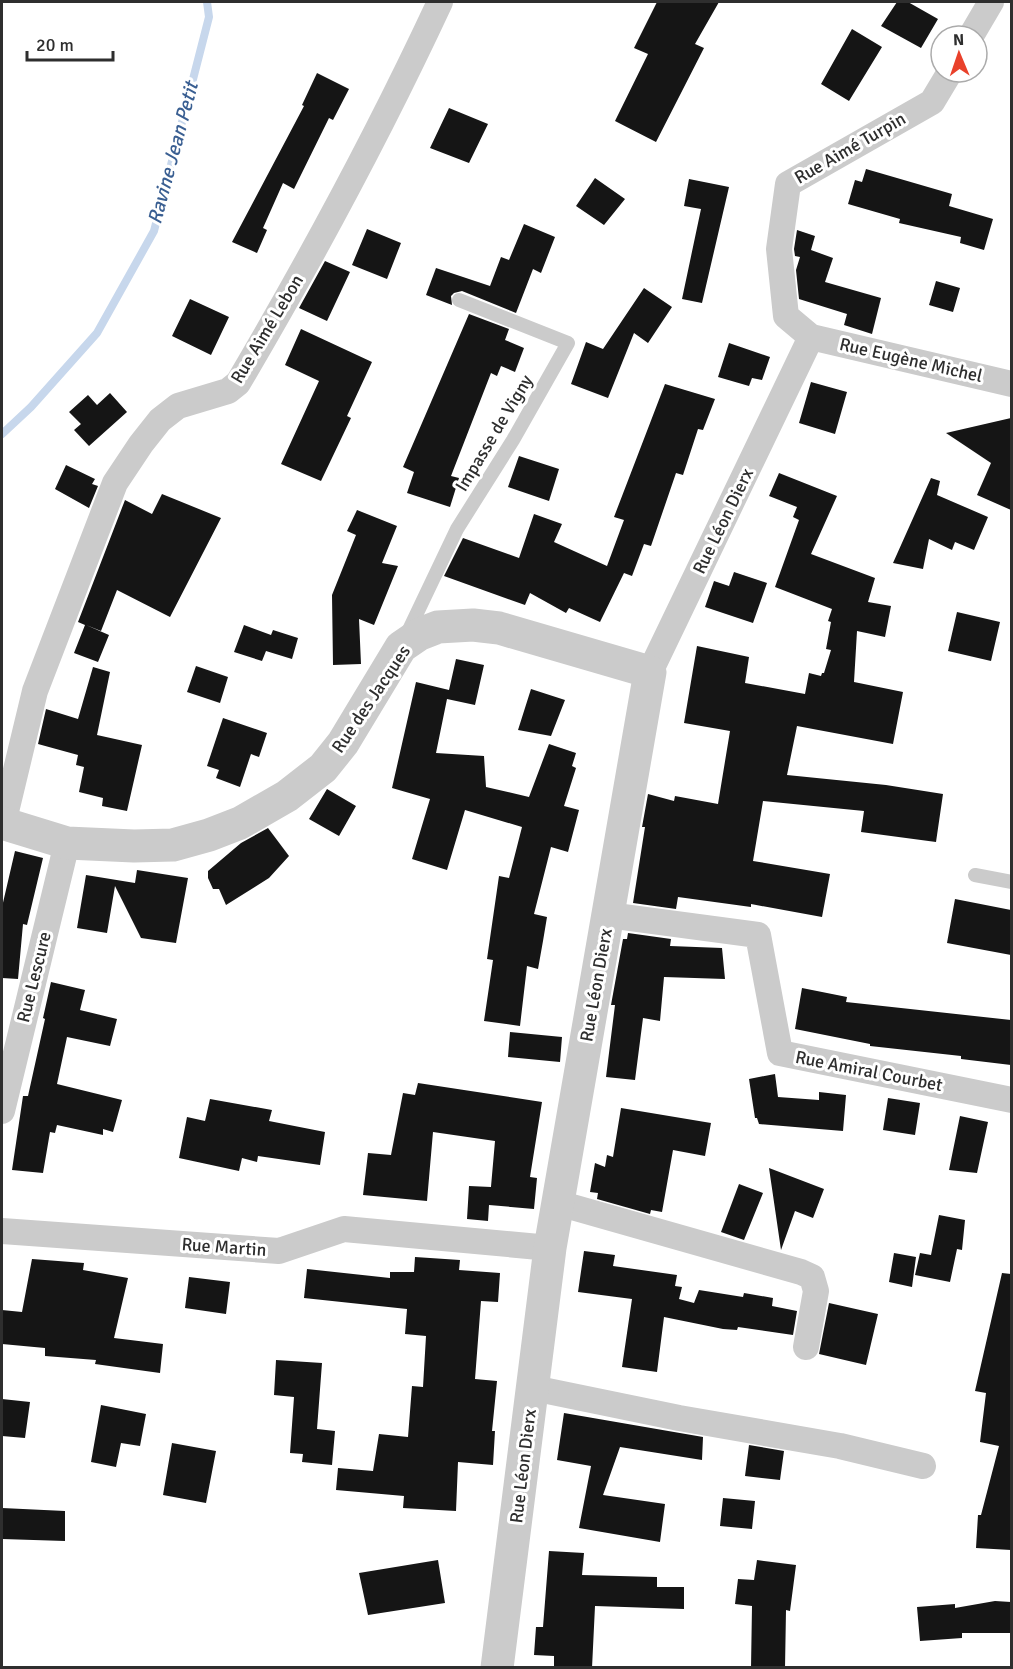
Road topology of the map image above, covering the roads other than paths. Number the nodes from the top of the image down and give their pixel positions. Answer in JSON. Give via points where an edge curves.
{"nodes":[{"id":1,"x":440,"y":2,"type":"edge"},
{"id":2,"x":991,"y":2,"type":"edge"},
{"id":3,"x":978,"y":24,"type":"edge"},
{"id":4,"x":943,"y":84,"type":"edge"},
{"id":5,"x":459,"y":300,"type":"dead end"},
{"id":6,"x":810,"y":337,"type":"junction"},
{"id":7,"x":1011,"y":384,"type":"edge"},
{"id":8,"x":401,"y":647,"type":"junction"},
{"id":9,"x":650,"y":672,"type":"junction"},
{"id":10,"x":2,"y":824,"type":"edge"},
{"id":11,"x":67,"y":843,"type":"junction"},
{"id":12,"x":975,"y":875,"type":"dead end"},
{"id":13,"x":1011,"y":882,"type":"edge"},
{"id":14,"x":608,"y":915,"type":"junction"},
{"id":15,"x":1011,"y":1100,"type":"edge"},
{"id":16,"x":2,"y":1111,"type":"edge"},
{"id":17,"x":558,"y":1203,"type":"junction"},
{"id":18,"x":2,"y":1231,"type":"edge"},
{"id":19,"x":550,"y":1248,"type":"junction"},
{"id":20,"x":806,"y":1347,"type":"dead end"},
{"id":21,"x":532,"y":1388,"type":"junction"},
{"id":22,"x":923,"y":1466,"type":"dead end"},
{"id":23,"x":497,"y":1668,"type":"edge"}],
"edges":[{"from":1,"to":10,"type":"street","name":"Rue Aimé Lebon","via":[[369,148],[238,383],[228,391],[178,406],[160,420],[114,483],[35,691]]},
{"from":2,"to":3,"type":"street"},
{"from":4,"to":6,"type":"street","name":"Rue Aimé Turpin","via":[[932,102],[788,183],[779,249],[786,316]]},
{"from":5,"to":8,"type":"lane","name":"Impasse de Vigny","via":[[568,343],[457,529]]},
{"from":6,"to":7,"type":"street","name":"Rue Eugène Michel"},
{"from":6,"to":9,"type":"street","name":"Rue Léon Dierx"},
{"from":8,"to":9,"type":"street","name":"Rue des Jacques","via":[[438,627],[473,625],[498,628]]},
{"from":8,"to":11,"type":"street","name":"Rue des Jacques","via":[[343,743],[322,768],[287,796],[240,823],[173,844]]},
{"from":9,"to":14,"type":"street","name":"Rue Léon Dierx"},
{"from":10,"to":11,"type":"street","name":"Rue des Jacques"},
{"from":11,"to":16,"type":"street","name":"Rue Lescure"},
{"from":12,"to":13,"type":"lane"},
{"from":14,"to":15,"type":"street","name":"Rue Amiral Courbet","via":[[758,935],[780,1053]]},
{"from":14,"to":17,"type":"street","name":"Rue Léon Dierx"},
{"from":17,"to":19,"type":"street","name":"Rue Léon Dierx"},
{"from":17,"to":20,"type":"street","via":[[812,1277],[816,1291]]},
{"from":18,"to":19,"type":"street","name":"Rue Martin","via":[[279,1251],[344,1229]]},
{"from":19,"to":21,"type":"street","name":"Rue Léon Dierx"},
{"from":21,"to":22,"type":"street","via":[[840,1446]]},
{"from":21,"to":23,"type":"street","name":"Rue Léon Dierx"}]}
